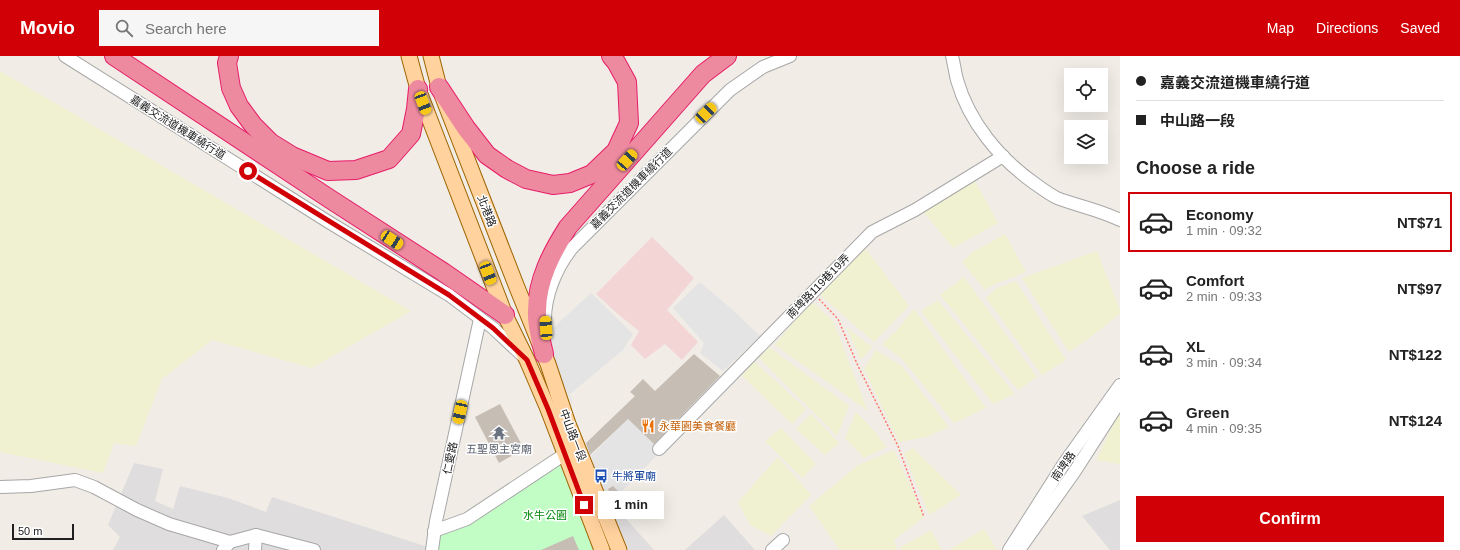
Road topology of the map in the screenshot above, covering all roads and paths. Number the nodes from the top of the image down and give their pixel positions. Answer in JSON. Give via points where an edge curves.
{"nodes":[{"id":1,"x":65,"y":56,"type":"edge"},
{"id":2,"x":114,"y":56,"type":"edge"},
{"id":3,"x":229,"y":56,"type":"edge"},
{"id":4,"x":409,"y":56,"type":"edge"},
{"id":5,"x":431,"y":56,"type":"edge"},
{"id":6,"x":610,"y":56,"type":"edge"},
{"id":7,"x":727,"y":56,"type":"edge"},
{"id":8,"x":790,"y":56,"type":"edge"},
{"id":9,"x":952,"y":56,"type":"edge"},
{"id":10,"x":439,"y":87,"type":"junction"},
{"id":11,"x":418,"y":89,"type":"junction"},
{"id":12,"x":1003,"y":156,"type":"junction"},
{"id":13,"x":1120,"y":220,"type":"edge"},
{"id":14,"x":812,"y":293,"type":"junction"},
{"id":15,"x":505,"y":315,"type":"junction"},
{"id":16,"x":480,"y":319,"type":"junction"},
{"id":17,"x":540,"y":359,"type":"junction"},
{"id":18,"x":1120,"y":385,"type":"edge"},
{"id":19,"x":1120,"y":401,"type":"edge"},
{"id":20,"x":659,"y":449,"type":"dead end"},
{"id":21,"x":571,"y":450,"type":"junction"},
{"id":22,"x":0,"y":487,"type":"edge"},
{"id":23,"x":924,"y":517,"type":"dead end"},
{"id":24,"x":434,"y":531,"type":"junction"},
{"id":25,"x":256,"y":535,"type":"junction"},
{"id":26,"x":783,"y":540,"type":"dead end"},
{"id":27,"x":227,"y":546,"type":"edge"},
{"id":28,"x":255,"y":550,"type":"edge"},
{"id":29,"x":314,"y":550,"type":"edge"},
{"id":30,"x":432,"y":550,"type":"edge"},
{"id":31,"x":602,"y":550,"type":"edge"},
{"id":32,"x":619,"y":550,"type":"edge"},
{"id":33,"x":772,"y":550,"type":"edge"},
{"id":34,"x":1009,"y":550,"type":"edge"},
{"id":35,"x":1019,"y":550,"type":"edge"}],
"edges":[{"from":1,"to":16,"type":"street","name":"嘉義交流道機車繞行道","via":[[449,295]]},
{"from":2,"to":15,"type":"highway"},
{"from":3,"to":11,"type":"highway","via":[[227,63],[231,88],[239,106],[254,125],[271,143],[292,156],[328,171],[356,170],[389,159],[411,134]]},
{"from":4,"to":11,"type":"main road","name":"北港路"},
{"from":5,"to":10,"type":"main road","name":"北港路"},
{"from":6,"to":10,"type":"highway","via":[[627,82],[629,123],[616,151],[592,174],[570,183],[553,185],[526,179],[487,155]]},
{"from":7,"to":17,"type":"highway","via":[[703,74],[568,227],[556,246],[542,278],[536,310]]},
{"from":8,"to":17,"type":"street","name":"嘉義交流道機車繞行道","via":[[763,67],[730,90],[612,206],[562,260],[548,300]]},
{"from":9,"to":12,"type":"street","via":[[957,80],[972,116]]},
{"from":10,"to":17,"type":"main road","name":"北港路","via":[[516,285]]},
{"from":11,"to":15,"type":"main road","name":"北港路"},
{"from":12,"to":13,"type":"street","via":[[1018,171],[1055,197]]},
{"from":12,"to":14,"type":"street","name":"南埤路119巷19弄","via":[[914,210],[872,232]]},
{"from":14,"to":20,"type":"street","name":"南埤路119巷19弄"},
{"from":14,"to":23,"type":"path","via":[[838,319],[898,446]]},
{"from":15,"to":17,"type":"main road","name":"北港路"},
{"from":16,"to":17,"type":"street","name":"嘉義交流道機車繞行道"},
{"from":16,"to":24,"type":"street","name":"仁愛路"},
{"from":17,"to":21,"type":"main road","name":"中山路一段"},
{"from":17,"to":21,"type":"main road","name":"中山路一段","via":[[548,409]]},
{"from":18,"to":34,"type":"street","name":"南埤路","via":[[1065,462]]},
{"from":19,"to":35,"type":"street","name":"南埤路","via":[[1075,471]]},
{"from":21,"to":24,"type":"street","via":[[467,519]]},
{"from":21,"to":31,"type":"main road","name":"中山路一段"},
{"from":21,"to":32,"type":"main road","name":"中山路一段","via":[[596,482]]},
{"from":22,"to":27,"type":"street","via":[[75,480],[169,524]]},
{"from":24,"to":30,"type":"street","name":"仁愛路"},
{"from":25,"to":27,"type":"street"},
{"from":25,"to":28,"type":"street"},
{"from":25,"to":29,"type":"street"},
{"from":26,"to":33,"type":"street"}]}
